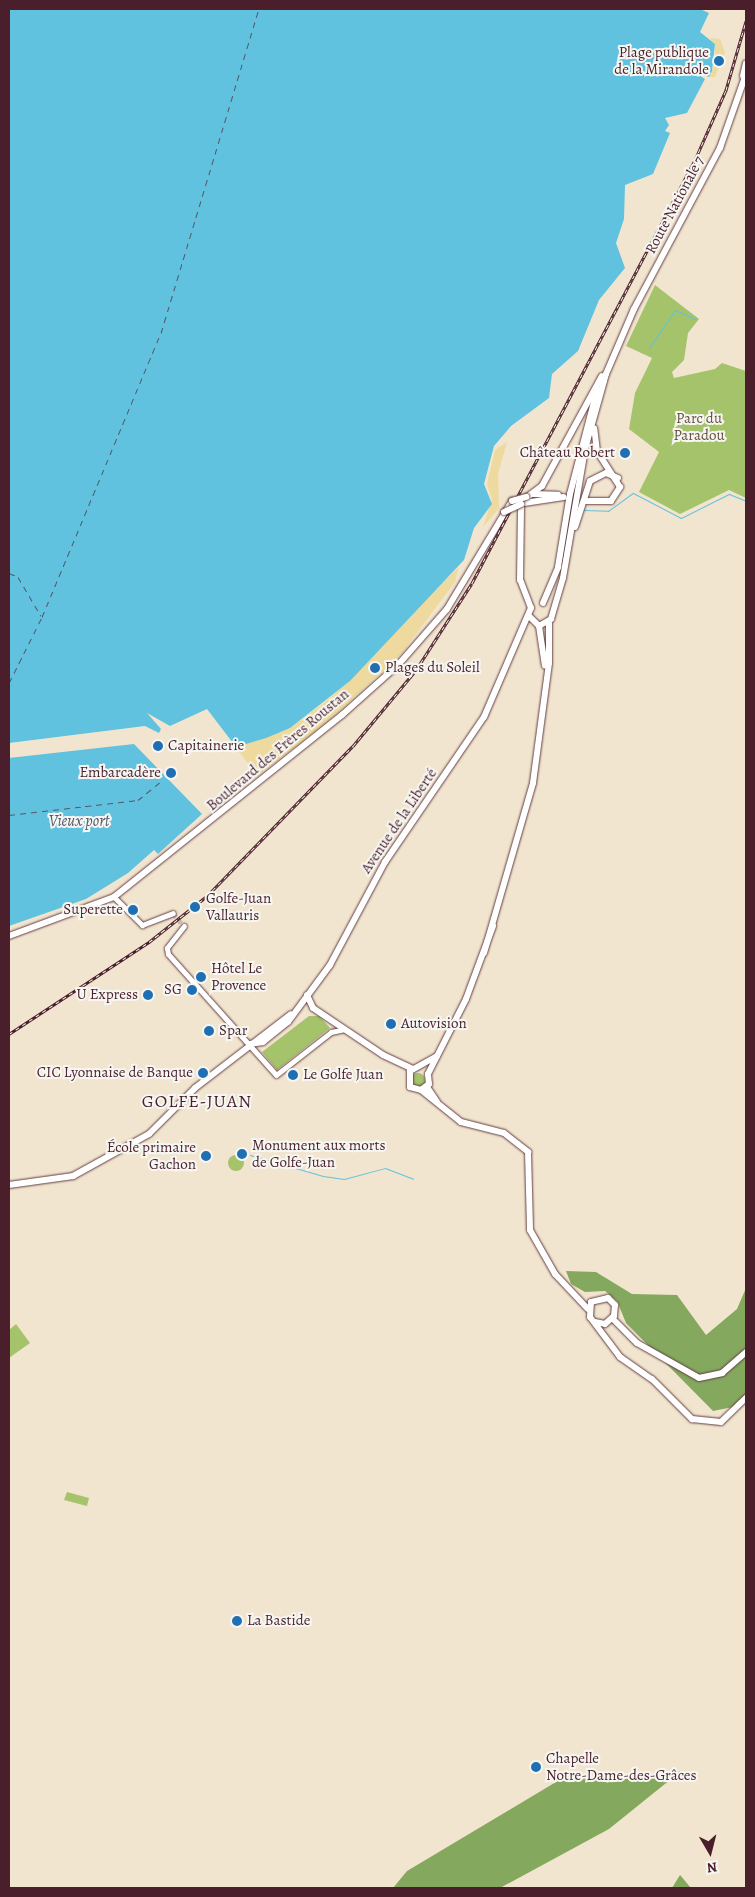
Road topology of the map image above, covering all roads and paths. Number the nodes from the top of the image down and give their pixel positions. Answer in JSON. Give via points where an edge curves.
{"nodes":[{"id":1,"x":746,"y":64,"type":"edge"},
{"id":2,"x":746,"y":74,"type":"edge"},
{"id":3,"x":616,"y":344,"type":"junction"},
{"id":4,"x":602,"y":376,"type":"junction"},
{"id":5,"x":593,"y":421,"type":"junction"},
{"id":6,"x":618,"y":478,"type":"junction"},
{"id":7,"x":533,"y":494,"type":"junction"},
{"id":8,"x":524,"y":501,"type":"junction"},
{"id":9,"x":585,"y":501,"type":"dead end"},
{"id":10,"x":566,"y":565,"type":"junction"},
{"id":11,"x":543,"y":603,"type":"junction"},
{"id":12,"x":531,"y":608,"type":"junction"},
{"id":13,"x":551,"y":610,"type":"junction"},
{"id":14,"x":530,"y":617,"type":"junction"},
{"id":15,"x":549,"y":623,"type":"junction"},
{"id":16,"x":536,"y":625,"type":"junction"},
{"id":17,"x":517,"y":642,"type":"junction"},
{"id":18,"x":546,"y":674,"type":"junction"},
{"id":19,"x":114,"y":897,"type":"junction"},
{"id":20,"x":173,"y":913,"type":"dead end"},
{"id":21,"x":184,"y":926,"type":"dead end"},
{"id":22,"x":9,"y":936,"type":"edge"},
{"id":23,"x":307,"y":995,"type":"junction"},
{"id":24,"x":297,"y":1008,"type":"junction"},
{"id":25,"x":313,"y":1008,"type":"junction"},
{"id":26,"x":345,"y":1029,"type":"junction"},
{"id":27,"x":250,"y":1044,"type":"junction"},
{"id":28,"x":437,"y":1056,"type":"junction"},
{"id":29,"x":398,"y":1064,"type":"junction"},
{"id":30,"x":415,"y":1068,"type":"junction"},
{"id":31,"x":428,"y":1074,"type":"junction"},
{"id":32,"x":406,"y":1077,"type":"junction"},
{"id":33,"x":424,"y":1088,"type":"junction"},
{"id":34,"x":9,"y":1185,"type":"edge"},
{"id":35,"x":579,"y":1298,"type":"junction"},
{"id":36,"x":591,"y":1302,"type":"junction"},
{"id":37,"x":588,"y":1309,"type":"junction"},
{"id":38,"x":613,"y":1319,"type":"junction"},
{"id":39,"x":595,"y":1322,"type":"junction"},
{"id":40,"x":746,"y":1352,"type":"edge"},
{"id":41,"x":746,"y":1398,"type":"edge"}],
"edges":[{"from":1,"to":3,"type":"main road","via":[[723,134]]},
{"from":2,"to":3,"type":"main road","name":"Route Nationale 7","via":[[720,148]]},
{"from":3,"to":4,"type":"main road","name":"Route Nationale 7"},
{"from":3,"to":5,"type":"main road"},
{"from":4,"to":7,"type":"main road","via":[[552,470]]},
{"from":4,"to":11,"type":"main road","via":[[570,494],[558,567]]},
{"from":5,"to":6,"type":"main road","via":[[597,451]]},
{"from":5,"to":10,"type":"main road","via":[[576,495]]},
{"from":6,"to":9,"type":"main road","via":[[620,492],[615,499],[606,503]]},
{"from":6,"to":10,"type":"main road","via":[[602,473],[588,484]]},
{"from":7,"to":8,"type":"main road"},
{"from":7,"to":8,"type":"main road","via":[[564,497]]},
{"from":8,"to":12,"type":"main road","via":[[520,580]]},
{"from":8,"to":19,"type":"main road","name":"Boulevard des Frères Roustan","bridge":true,"via":[[504,512],[456,596],[398,665],[326,729]]},
{"from":10,"to":13,"type":"main road"},
{"from":11,"to":12,"type":"main road"},
{"from":11,"to":13,"type":"main road"},
{"from":12,"to":14,"type":"main road"},
{"from":13,"to":15,"type":"main road"},
{"from":14,"to":16,"type":"main road"},
{"from":14,"to":17,"type":"main road","name":"Avenue de la Liberté"},
{"from":15,"to":16,"type":"main road"},
{"from":15,"to":18,"type":"main road"},
{"from":16,"to":17,"type":"main road"},
{"from":16,"to":18,"type":"main road"},
{"from":17,"to":23,"type":"main road","name":"Avenue de la Liberté","via":[[476,732],[385,862],[330,965]]},
{"from":18,"to":28,"type":"main road","via":[[532,783],[484,953]]},
{"from":19,"to":20,"type":"street","via":[[142,925]]},
{"from":19,"to":22,"type":"main road","name":"Boulevard des Frères Roustan"},
{"from":21,"to":27,"type":"street","via":[[167,948]]},
{"from":23,"to":24,"type":"main road","name":"Avenue de la Liberté"},
{"from":23,"to":25,"type":"main road"},
{"from":24,"to":25,"type":"main road"},
{"from":24,"to":27,"type":"main road","name":"Avenue de la Liberté","via":[[263,1042]]},
{"from":25,"to":26,"type":"main road"},
{"from":26,"to":27,"type":"street","via":[[331,1032],[276,1075]]},
{"from":26,"to":29,"type":"main road"},
{"from":27,"to":34,"type":"main road","name":"Avenue de la Liberté","via":[[191,1091],[149,1134],[73,1176]]},
{"from":28,"to":30,"type":"main road"},
{"from":28,"to":31,"type":"main road"},
{"from":29,"to":30,"type":"main road"},
{"from":29,"to":32,"type":"main road"},
{"from":30,"to":31,"type":"main road"},
{"from":30,"to":32,"type":"main road"},
{"from":31,"to":33,"type":"main road"},
{"from":32,"to":33,"type":"main road","via":[[410,1088]]},
{"from":33,"to":35,"type":"main road","via":[[440,1107],[461,1122],[504,1133],[528,1152],[530,1230],[555,1274]]},
{"from":35,"to":36,"type":"main road"},
{"from":35,"to":37,"type":"main road"},
{"from":36,"to":37,"type":"main road"},
{"from":36,"to":38,"type":"main road","via":[[608,1298],[615,1305]]},
{"from":37,"to":39,"type":"main road"},
{"from":38,"to":39,"type":"main road"},
{"from":38,"to":40,"type":"main road","via":[[637,1344],[699,1378],[722,1373]]},
{"from":39,"to":41,"type":"main road","via":[[620,1357],[652,1379],[692,1419],[721,1422]]}]}
